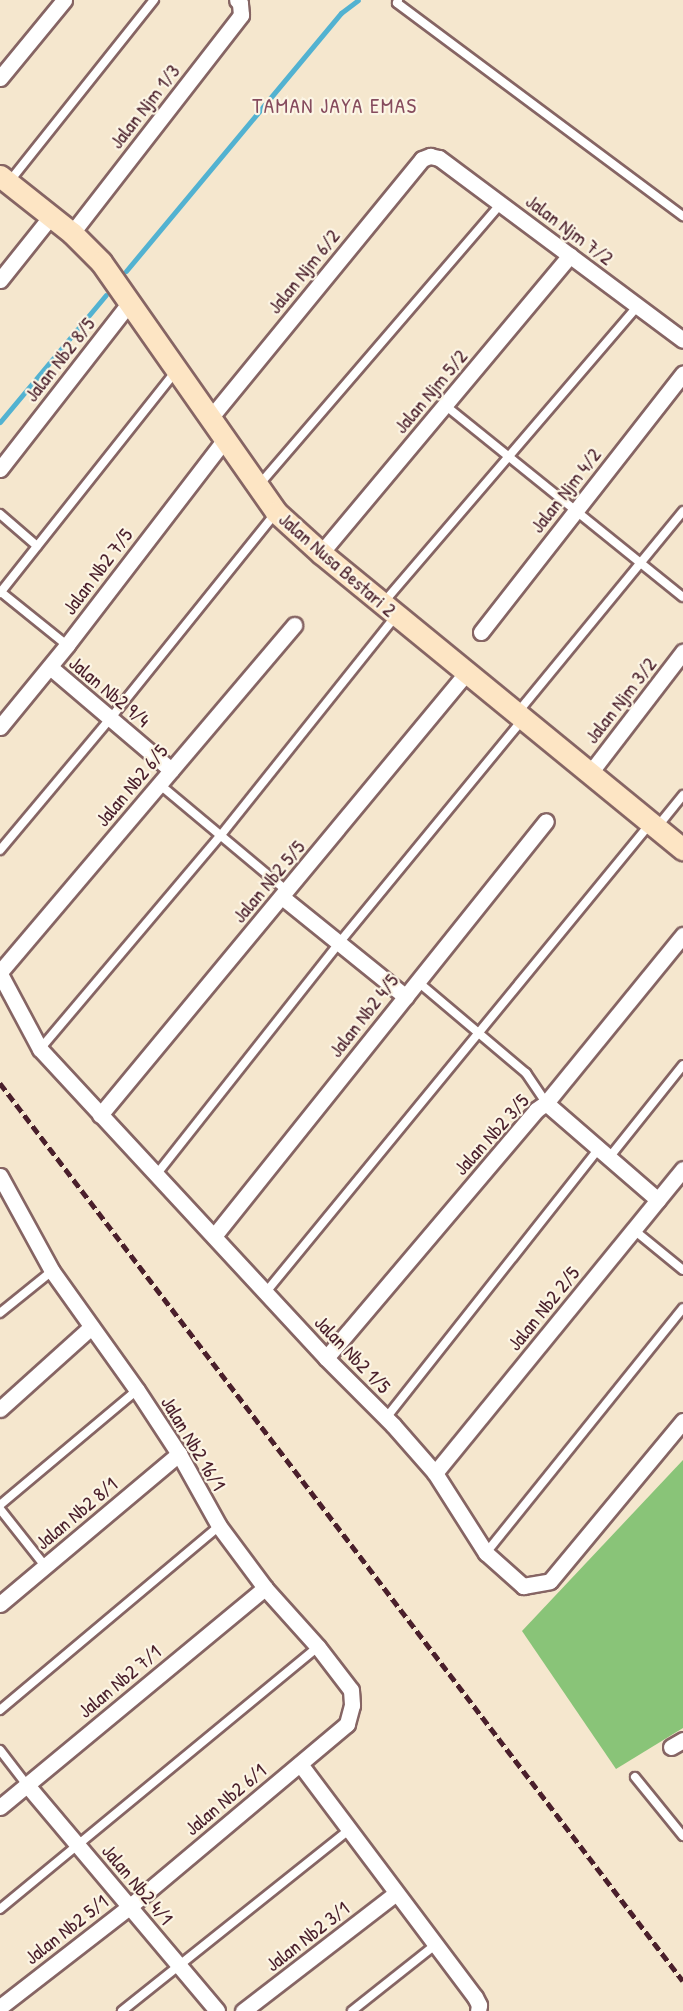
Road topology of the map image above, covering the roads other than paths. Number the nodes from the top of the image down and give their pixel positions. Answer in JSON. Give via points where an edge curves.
{"nodes":[{"id":1,"x":64,"y":0,"type":"edge"},
{"id":2,"x":154,"y":0,"type":"edge"},
{"id":3,"x":398,"y":0,"type":"edge"},
{"id":4,"x":239,"y":1,"type":"edge"},
{"id":5,"x":0,"y":78,"type":"edge"},
{"id":6,"x":430,"y":156,"type":"joint"},
{"id":7,"x":4,"y":179,"type":"edge"},
{"id":8,"x":501,"y":204,"type":"junction"},
{"id":9,"x":51,"y":216,"type":"junction"},
{"id":10,"x":683,"y":216,"type":"edge"},
{"id":11,"x":72,"y":233,"type":"junction"},
{"id":12,"x":570,"y":255,"type":"junction"},
{"id":13,"x":0,"y":280,"type":"edge"},
{"id":14,"x":129,"y":303,"type":"junction"},
{"id":15,"x":638,"y":306,"type":"junction"},
{"id":16,"x":683,"y":340,"type":"edge"},
{"id":17,"x":176,"y":371,"type":"junction"},
{"id":18,"x":683,"y":373,"type":"edge"},
{"id":19,"x":446,"y":406,"type":"junction"},
{"id":20,"x":211,"y":417,"type":"junction"},
{"id":21,"x":225,"y":439,"type":"junction"},
{"id":22,"x":509,"y":457,"type":"junction"},
{"id":23,"x":0,"y":470,"type":"edge"},
{"id":24,"x":258,"y":486,"type":"junction"},
{"id":25,"x":576,"y":511,"type":"junction"},
{"id":26,"x":683,"y":511,"type":"edge"},
{"id":27,"x":276,"y":512,"type":"junction"},
{"id":28,"x":0,"y":514,"type":"edge"},
{"id":29,"x":37,"y":546,"type":"junction"},
{"id":30,"x":321,"y":554,"type":"junction"},
{"id":31,"x":640,"y":563,"type":"junction"},
{"id":32,"x":0,"y":593,"type":"edge"},
{"id":33,"x":683,"y":597,"type":"edge"},
{"id":34,"x":390,"y":609,"type":"junction"},
{"id":35,"x":294,"y":625,"type":"dead end"},
{"id":36,"x":481,"y":632,"type":"dead end"},
{"id":37,"x":68,"y":645,"type":"junction"},
{"id":38,"x":683,"y":652,"type":"edge"},
{"id":39,"x":50,"y":667,"type":"junction"},
{"id":40,"x":467,"y":672,"type":"junction"},
{"id":41,"x":520,"y":716,"type":"junction"},
{"id":42,"x":110,"y":719,"type":"junction"},
{"id":43,"x":0,"y":727,"type":"edge"},
{"id":44,"x":171,"y":770,"type":"junction"},
{"id":45,"x":590,"y":773,"type":"junction"},
{"id":46,"x":159,"y":784,"type":"junction"},
{"id":47,"x":683,"y":795,"type":"edge"},
{"id":48,"x":546,"y":821,"type":"dead end"},
{"id":49,"x":654,"y":825,"type":"junction"},
{"id":50,"x":221,"y":835,"type":"junction"},
{"id":51,"x":683,"y":849,"type":"edge"},
{"id":52,"x":0,"y":850,"type":"edge"},
{"id":53,"x":285,"y":894,"type":"junction"},
{"id":54,"x":683,"y":935,"type":"edge"},
{"id":55,"x":339,"y":942,"type":"junction"},
{"id":56,"x":0,"y":973,"type":"edge"},
{"id":57,"x":417,"y":981,"type":"junction"},
{"id":58,"x":406,"y":997,"type":"junction"},
{"id":59,"x":479,"y":1033,"type":"junction"},
{"id":60,"x":40,"y":1049,"type":"junction"},
{"id":61,"x":683,"y":1065,"type":"edge"},
{"id":62,"x":546,"y":1103,"type":"junction"},
{"id":63,"x":100,"y":1115,"type":"junction"},
{"id":64,"x":603,"y":1154,"type":"junction"},
{"id":65,"x":683,"y":1169,"type":"edge"},
{"id":66,"x":156,"y":1175,"type":"junction"},
{"id":67,"x":0,"y":1176,"type":"edge"},
{"id":68,"x":658,"y":1200,"type":"junction"},
{"id":69,"x":6,"y":1203,"type":"edge"},
{"id":70,"x":634,"y":1230,"type":"junction"},
{"id":71,"x":214,"y":1236,"type":"junction"},
{"id":72,"x":683,"y":1270,"type":"edge"},
{"id":73,"x":52,"y":1271,"type":"junction"},
{"id":74,"x":266,"y":1292,"type":"junction"},
{"id":75,"x":683,"y":1308,"type":"edge"},
{"id":76,"x":0,"y":1313,"type":"edge"},
{"id":77,"x":91,"y":1327,"type":"junction"},
{"id":78,"x":326,"y":1358,"type":"junction"},
{"id":79,"x":137,"y":1390,"type":"junction"},
{"id":80,"x":0,"y":1409,"type":"edge"},
{"id":81,"x":386,"y":1418,"type":"junction"},
{"id":82,"x":683,"y":1421,"type":"edge"},
{"id":83,"x":179,"y":1454,"type":"junction"},
{"id":84,"x":435,"y":1473,"type":"junction"},
{"id":85,"x":0,"y":1507,"type":"edge"},
{"id":86,"x":219,"y":1526,"type":"junction"},
{"id":87,"x":486,"y":1553,"type":"junction"},
{"id":88,"x":45,"y":1566,"type":"junction"},
{"id":89,"x":265,"y":1588,"type":"junction"},
{"id":90,"x":0,"y":1604,"type":"edge"},
{"id":91,"x":318,"y":1647,"type":"junction"},
{"id":92,"x":0,"y":1710,"type":"edge"},
{"id":93,"x":347,"y":1724,"type":"joint"},
{"id":94,"x":0,"y":1750,"type":"edge"},
{"id":95,"x":300,"y":1764,"type":"junction"},
{"id":96,"x":634,"y":1777,"type":"dead end"},
{"id":97,"x":27,"y":1785,"type":"junction"},
{"id":98,"x":0,"y":1807,"type":"edge"},
{"id":99,"x":349,"y":1830,"type":"junction"},
{"id":100,"x":683,"y":1835,"type":"edge"},
{"id":101,"x":78,"y":1845,"type":"junction"},
{"id":102,"x":396,"y":1893,"type":"junction"},
{"id":103,"x":129,"y":1907,"type":"junction"},
{"id":104,"x":0,"y":1909,"type":"edge"},
{"id":105,"x":435,"y":1945,"type":"junction"},
{"id":106,"x":180,"y":1967,"type":"junction"},
{"id":107,"x":0,"y":2007,"type":"edge"},
{"id":108,"x":122,"y":2011,"type":"edge"},
{"id":109,"x":217,"y":2011,"type":"edge"},
{"id":110,"x":243,"y":2011,"type":"edge"},
{"id":111,"x":352,"y":2011,"type":"edge"},
{"id":112,"x":478,"y":2011,"type":"edge"}],
"edges":[{"from":1,"to":5,"type":"street"},
{"from":2,"to":7,"type":"lane"},
{"from":3,"to":10,"type":"lane","via":[[406,10]]},
{"from":4,"to":11,"type":"street","name":"Jalan Njm 1/3","via":[[241,15]]},
{"from":6,"to":8,"type":"street","name":"Jalan Njm 7/2","via":[[439,158]]},
{"from":6,"to":20,"type":"street","name":"Jalan Njm 6/2","via":[[422,159]]},
{"from":7,"to":9,"type":"street","name":"Jalan Nusa Bestari 2"},
{"from":8,"to":12,"type":"street","name":"Jalan Njm 7/2"},
{"from":8,"to":24,"type":"lane"},
{"from":9,"to":11,"type":"street","name":"Jalan Nusa Bestari 2"},
{"from":9,"to":13,"type":"street"},
{"from":11,"to":14,"type":"street","name":"Jalan Nusa Bestari 2","via":[[101,262]]},
{"from":12,"to":15,"type":"street","name":"Jalan Njm 7/2"},
{"from":12,"to":19,"type":"street","name":"Jalan Njm 5/2"},
{"from":14,"to":17,"type":"street","name":"Jalan Nusa Bestari 2"},
{"from":14,"to":23,"type":"street","name":"Jalan Nb2 8/5"},
{"from":15,"to":16,"type":"street","name":"Jalan Njm 7/2"},
{"from":15,"to":22,"type":"lane"},
{"from":17,"to":20,"type":"street","name":"Jalan Nusa Bestari 2"},
{"from":17,"to":29,"type":"lane"},
{"from":18,"to":25,"type":"street","name":"Jalan Njm 4/2"},
{"from":19,"to":22,"type":"lane"},
{"from":19,"to":30,"type":"street","name":"Jalan Njm 5/2"},
{"from":20,"to":21,"type":"street","name":"Jalan Nusa Bestari 2"},
{"from":21,"to":24,"type":"street","name":"Jalan Nusa Bestari 2"},
{"from":21,"to":37,"type":"street","name":"Jalan Nb2 7/5"},
{"from":22,"to":25,"type":"lane"},
{"from":22,"to":34,"type":"lane"},
{"from":24,"to":27,"type":"street","name":"Jalan Nusa Bestari 2"},
{"from":25,"to":31,"type":"lane"},
{"from":25,"to":36,"type":"street","name":"Jalan Njm 4/2"},
{"from":26,"to":31,"type":"lane"},
{"from":27,"to":30,"type":"street","name":"Jalan Nusa Bestari 2"},
{"from":27,"to":42,"type":"lane"},
{"from":28,"to":29,"type":"lane"},
{"from":29,"to":32,"type":"lane"},
{"from":30,"to":34,"type":"street","name":"Jalan Nusa Bestari 2"},
{"from":31,"to":33,"type":"lane"},
{"from":31,"to":41,"type":"lane"},
{"from":32,"to":37,"type":"lane"},
{"from":34,"to":40,"type":"street","name":"Jalan Nusa Bestari 2"},
{"from":34,"to":50,"type":"lane"},
{"from":35,"to":44,"type":"street","name":"Jalan Nb2 6/5"},
{"from":37,"to":39,"type":"street","name":"Jalan Nb2 7/5"},
{"from":38,"to":45,"type":"street","name":"Jalan Njm 3/2"},
{"from":39,"to":42,"type":"street","name":"Jalan Nb2 9/4"},
{"from":39,"to":43,"type":"street","name":"Jalan Nb2 7/5"},
{"from":40,"to":41,"type":"street","name":"Jalan Nusa Bestari 2"},
{"from":40,"to":53,"type":"street","name":"Jalan Nb2 5/5"},
{"from":41,"to":45,"type":"street","name":"Jalan Nusa Bestari 2"},
{"from":41,"to":55,"type":"lane"},
{"from":42,"to":44,"type":"street","name":"Jalan Nb2 9/4"},
{"from":42,"to":52,"type":"lane"},
{"from":44,"to":46,"type":"street","name":"Jalan Nb2 6/5"},
{"from":45,"to":49,"type":"street","name":"Jalan Nusa Bestari 2"},
{"from":46,"to":50,"type":"lane"},
{"from":46,"to":56,"type":"street","name":"Jalan Nb2 6/5"},
{"from":47,"to":49,"type":"lane"},
{"from":48,"to":57,"type":"street","name":"Jalan Nb2 4/5"},
{"from":49,"to":51,"type":"street","name":"Jalan Nusa Bestari 2"},
{"from":49,"to":59,"type":"lane"},
{"from":50,"to":53,"type":"lane"},
{"from":50,"to":60,"type":"lane"},
{"from":53,"to":55,"type":"street"},
{"from":53,"to":63,"type":"street","name":"Jalan Nb2 5/5"},
{"from":54,"to":62,"type":"street","name":"Jalan Nb2 3/5"},
{"from":55,"to":58,"type":"street"},
{"from":55,"to":66,"type":"lane"},
{"from":56,"to":60,"type":"street","name":"Jalan Nb2 1/5"},
{"from":57,"to":58,"type":"street","name":"Jalan Nb2 4/5"},
{"from":57,"to":59,"type":"lane"},
{"from":58,"to":71,"type":"street","name":"Jalan Nb2 4/5"},
{"from":59,"to":62,"type":"lane","via":[[526,1073]]},
{"from":59,"to":74,"type":"lane"},
{"from":60,"to":63,"type":"street","name":"Jalan Nb2 1/5"},
{"from":61,"to":64,"type":"lane"},
{"from":62,"to":64,"type":"street"},
{"from":62,"to":78,"type":"street","name":"Jalan Nb2 3/5"},
{"from":63,"to":66,"type":"street","name":"Jalan Nb2 1/5"},
{"from":64,"to":68,"type":"street"},
{"from":64,"to":81,"type":"lane"},
{"from":65,"to":68,"type":"street","name":"Jalan Nb2 2/5"},
{"from":66,"to":71,"type":"street","name":"Jalan Nb2 1/5"},
{"from":67,"to":69,"type":"street","name":"Jalan Nb2 16/1"},
{"from":68,"to":70,"type":"street","name":"Jalan Nb2 2/5"},
{"from":69,"to":73,"type":"street","name":"Jalan Nb2 16/1"},
{"from":70,"to":72,"type":"lane"},
{"from":70,"to":84,"type":"street","name":"Jalan Nb2 2/5"},
{"from":71,"to":74,"type":"street","name":"Jalan Nb2 1/5"},
{"from":73,"to":76,"type":"lane"},
{"from":73,"to":77,"type":"street","name":"Jalan Nb2 16/1"},
{"from":74,"to":78,"type":"street","name":"Jalan Nb2 1/5"},
{"from":75,"to":87,"type":"lane"},
{"from":77,"to":79,"type":"street","name":"Jalan Nb2 16/1"},
{"from":77,"to":80,"type":"street"},
{"from":78,"to":81,"type":"street","name":"Jalan Nb2 1/5"},
{"from":79,"to":83,"type":"street","name":"Jalan Nb2 16/1"},
{"from":79,"to":85,"type":"lane"},
{"from":81,"to":84,"type":"street","name":"Jalan Nb2 1/5"},
{"from":82,"to":87,"type":"street","name":"Jalan Nb2 1/5","via":[[550,1581],[523,1586]]},
{"from":83,"to":86,"type":"street","name":"Jalan Nb2 16/1"},
{"from":83,"to":88,"type":"street","name":"Jalan Nb2 8/1"},
{"from":84,"to":87,"type":"street","name":"Jalan Nb2 1/5"},
{"from":85,"to":88,"type":"lane"},
{"from":86,"to":89,"type":"street","name":"Jalan Nb2 16/1"},
{"from":86,"to":92,"type":"lane"},
{"from":88,"to":90,"type":"street","name":"Jalan Nb2 8/1"},
{"from":89,"to":91,"type":"street","name":"Jalan Nb2 16/1"},
{"from":89,"to":97,"type":"street","name":"Jalan Nb2 7/1"},
{"from":91,"to":93,"type":"street","name":"Jalan Nb2 16/1","via":[[351,1690]]},
{"from":91,"to":101,"type":"lane"},
{"from":93,"to":95,"type":"street","name":"Jalan Nb2 6/1"},
{"from":94,"to":97,"type":"lane"},
{"from":95,"to":99,"type":"street"},
{"from":95,"to":103,"type":"street","name":"Jalan Nb2 6/1"},
{"from":96,"to":100,"type":"lane"},
{"from":97,"to":98,"type":"street","name":"Jalan Nb2 7/1"},
{"from":97,"to":101,"type":"street","name":"Jalan Nb2 4/1"},
{"from":99,"to":102,"type":"street"},
{"from":99,"to":106,"type":"lane"},
{"from":101,"to":103,"type":"street","name":"Jalan Nb2 4/1"},
{"from":101,"to":104,"type":"lane"},
{"from":102,"to":105,"type":"street"},
{"from":102,"to":110,"type":"street","name":"Jalan Nb2 3/1"},
{"from":103,"to":106,"type":"street","name":"Jalan Nb2 4/1"},
{"from":103,"to":107,"type":"street","name":"Jalan Nb2 5/1"},
{"from":105,"to":111,"type":"lane"},
{"from":105,"to":112,"type":"street","via":[[475,1997]]},
{"from":106,"to":108,"type":"lane"},
{"from":106,"to":109,"type":"street","name":"Jalan Nb2 4/1"}]}
